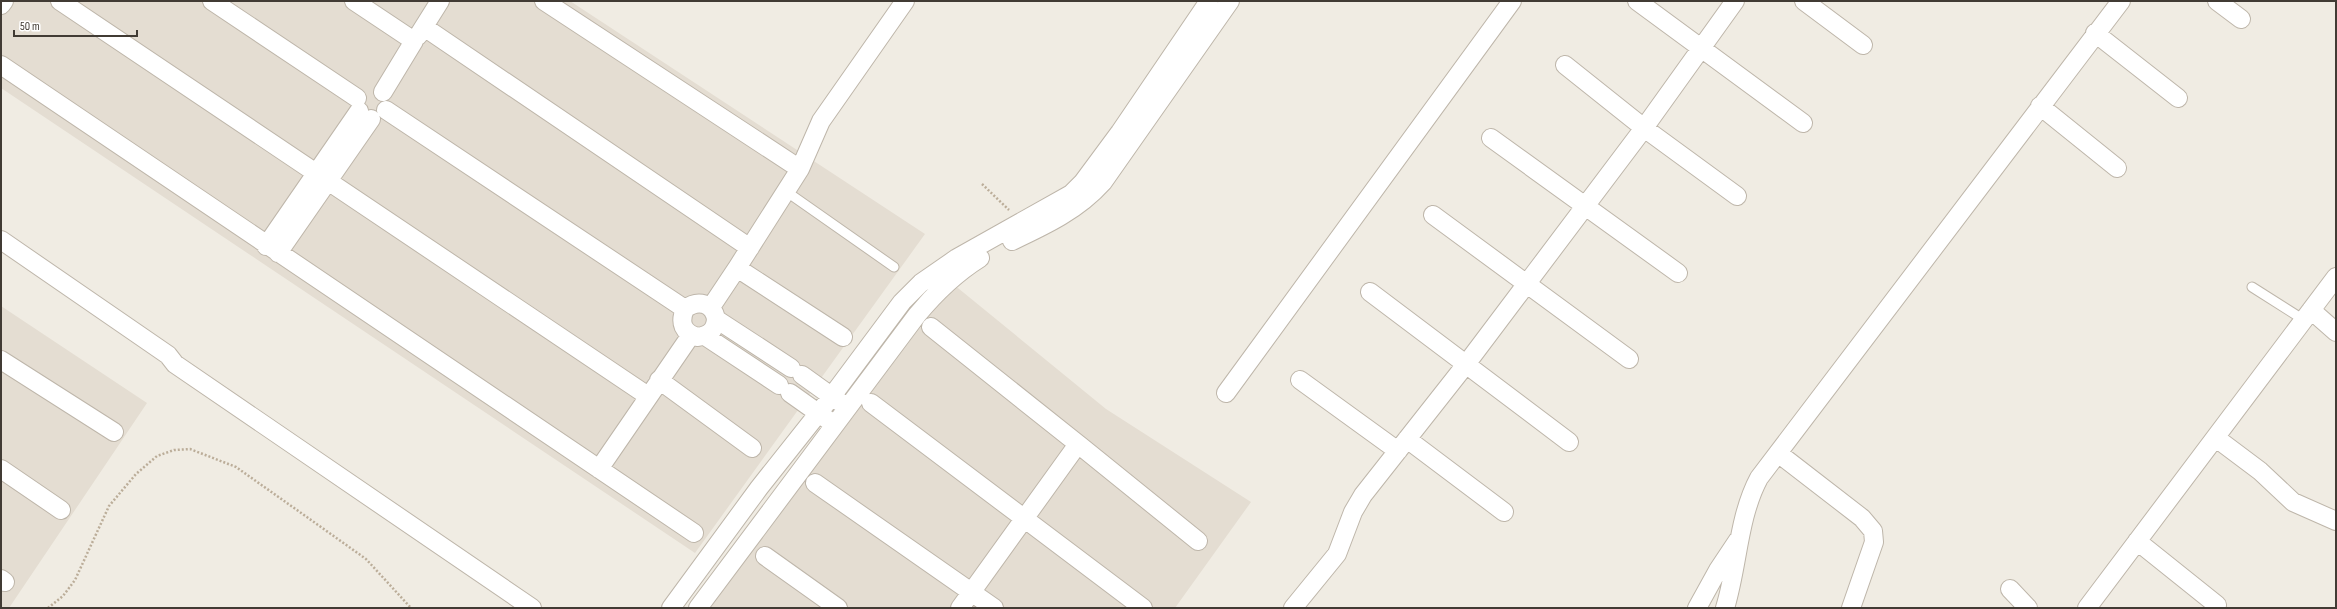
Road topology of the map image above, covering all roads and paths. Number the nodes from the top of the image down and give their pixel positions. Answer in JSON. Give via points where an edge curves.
{"nodes":[{"id":1,"x":4,"y":1,"type":"edge"},
{"id":2,"x":60,"y":1,"type":"edge"},
{"id":3,"x":212,"y":1,"type":"edge"},
{"id":4,"x":354,"y":1,"type":"edge"},
{"id":5,"x":440,"y":1,"type":"edge"},
{"id":6,"x":544,"y":1,"type":"edge"},
{"id":7,"x":905,"y":1,"type":"edge"},
{"id":8,"x":1209,"y":1,"type":"edge"},
{"id":9,"x":1230,"y":1,"type":"edge"},
{"id":10,"x":1512,"y":1,"type":"edge"},
{"id":11,"x":1638,"y":1,"type":"edge"},
{"id":12,"x":1735,"y":1,"type":"edge"},
{"id":13,"x":1804,"y":1,"type":"edge"},
{"id":14,"x":2121,"y":1,"type":"edge"},
{"id":15,"x":2217,"y":1,"type":"edge"},
{"id":16,"x":1,"y":5,"type":"edge"},
{"id":17,"x":2240,"y":19,"type":"dead end"},
{"id":18,"x":2095,"y":33,"type":"junction"},
{"id":19,"x":419,"y":34,"type":"junction"},
{"id":20,"x":1863,"y":45,"type":"dead end"},
{"id":21,"x":1700,"y":47,"type":"junction"},
{"id":22,"x":1,"y":65,"type":"edge"},
{"id":23,"x":1565,"y":65,"type":"dead end"},
{"id":24,"x":383,"y":92,"type":"junction"},
{"id":25,"x":2178,"y":98,"type":"dead end"},
{"id":26,"x":2040,"y":106,"type":"junction"},
{"id":27,"x":362,"y":109,"type":"junction"},
{"id":28,"x":386,"y":110,"type":"junction"},
{"id":29,"x":1803,"y":123,"type":"dead end"},
{"id":30,"x":1644,"y":128,"type":"junction"},
{"id":31,"x":1491,"y":138,"type":"dead end"},
{"id":32,"x":2117,"y":168,"type":"dead end"},
{"id":33,"x":800,"y":169,"type":"junction"},
{"id":34,"x":322,"y":178,"type":"junction"},
{"id":35,"x":982,"y":184,"type":"dead end"},
{"id":36,"x":787,"y":192,"type":"junction"},
{"id":37,"x":1737,"y":196,"type":"dead end"},
{"id":38,"x":1584,"y":206,"type":"junction"},
{"id":39,"x":1432,"y":215,"type":"dead end"},
{"id":40,"x":1021,"y":223,"type":"junction"},
{"id":41,"x":1,"y":240,"type":"edge"},
{"id":42,"x":996,"y":242,"type":"junction"},
{"id":43,"x":750,"y":248,"type":"junction"},
{"id":44,"x":272,"y":250,"type":"junction"},
{"id":45,"x":960,"y":263,"type":"junction"},
{"id":46,"x":894,"y":267,"type":"dead end"},
{"id":47,"x":737,"y":268,"type":"junction"},
{"id":48,"x":1678,"y":273,"type":"dead end"},
{"id":49,"x":2336,"y":278,"type":"edge"},
{"id":50,"x":1526,"y":283,"type":"junction"},
{"id":51,"x":2252,"y":287,"type":"dead end"},
{"id":52,"x":1370,"y":292,"type":"dead end"},
{"id":53,"x":902,"y":302,"type":"junction"},
{"id":54,"x":685,"y":309,"type":"junction"},
{"id":55,"x":714,"y":313,"type":"junction"},
{"id":56,"x":2308,"y":315,"type":"junction"},
{"id":57,"x":923,"y":320,"type":"junction"},
{"id":58,"x":2336,"y":332,"type":"edge"},
{"id":59,"x":698,"y":336,"type":"junction"},
{"id":60,"x":843,"y":338,"type":"dead end"},
{"id":61,"x":1629,"y":359,"type":"dead end"},
{"id":62,"x":1,"y":360,"type":"edge"},
{"id":63,"x":1467,"y":363,"type":"junction"},
{"id":64,"x":659,"y":380,"type":"junction"},
{"id":65,"x":1300,"y":380,"type":"dead end"},
{"id":66,"x":1226,"y":393,"type":"dead end"},
{"id":67,"x":648,"y":396,"type":"junction"},
{"id":68,"x":832,"y":396,"type":"junction"},
{"id":69,"x":871,"y":403,"type":"dead end"},
{"id":70,"x":847,"y":407,"type":"junction"},
{"id":71,"x":818,"y":413,"type":"junction"},
{"id":72,"x":834,"y":425,"type":"junction"},
{"id":73,"x":114,"y":432,"type":"dead end"},
{"id":74,"x":2216,"y":438,"type":"junction"},
{"id":75,"x":1569,"y":442,"type":"dead end"},
{"id":76,"x":1078,"y":444,"type":"junction"},
{"id":77,"x":1402,"y":445,"type":"junction"},
{"id":78,"x":752,"y":448,"type":"dead end"},
{"id":79,"x":1778,"y":453,"type":"junction"},
{"id":80,"x":599,"y":469,"type":"junction"},
{"id":81,"x":1,"y":470,"type":"edge"},
{"id":82,"x":815,"y":483,"type":"dead end"},
{"id":83,"x":60,"y":510,"type":"dead end"},
{"id":84,"x":1504,"y":512,"type":"dead end"},
{"id":85,"x":1024,"y":517,"type":"junction"},
{"id":86,"x":2336,"y":521,"type":"edge"},
{"id":87,"x":694,"y":533,"type":"dead end"},
{"id":88,"x":1741,"y":536,"type":"junction"},
{"id":89,"x":1198,"y":541,"type":"dead end"},
{"id":90,"x":2137,"y":541,"type":"junction"},
{"id":91,"x":765,"y":556,"type":"dead end"},
{"id":92,"x":2010,"y":589,"type":"dead end"},
{"id":93,"x":971,"y":591,"type":"junction"},
{"id":94,"x":2217,"y":605,"type":"dead end"},
{"id":95,"x":48,"y":608,"type":"edge"},
{"id":96,"x":411,"y":608,"type":"edge"},
{"id":97,"x":532,"y":608,"type":"edge"},
{"id":98,"x":671,"y":608,"type":"edge"},
{"id":99,"x":698,"y":608,"type":"edge"},
{"id":100,"x":838,"y":608,"type":"edge"},
{"id":101,"x":960,"y":608,"type":"edge"},
{"id":102,"x":994,"y":608,"type":"edge"},
{"id":103,"x":1143,"y":608,"type":"edge"},
{"id":104,"x":1293,"y":608,"type":"edge"},
{"id":105,"x":1698,"y":608,"type":"edge"},
{"id":106,"x":1725,"y":608,"type":"edge"},
{"id":107,"x":1851,"y":608,"type":"edge"},
{"id":108,"x":2028,"y":608,"type":"edge"},
{"id":109,"x":2087,"y":608,"type":"edge"}],
"edges":[{"from":1,"to":16,"type":"street"},
{"from":2,"to":34,"type":"street"},
{"from":3,"to":27,"type":"street"},
{"from":4,"to":19,"type":"street"},
{"from":5,"to":19,"type":"street"},
{"from":6,"to":33,"type":"street"},
{"from":7,"to":33,"type":"street","via":[[821,121]]},
{"from":8,"to":40,"type":"street","via":[[1083,182],[1071,194]]},
{"from":9,"to":42,"type":"street","via":[[1103,182],[1088,199],[1071,211]]},
{"from":10,"to":66,"type":"street"},
{"from":11,"to":21,"type":"street"},
{"from":12,"to":21,"type":"street"},
{"from":13,"to":20,"type":"street"},
{"from":14,"to":18,"type":"street"},
{"from":15,"to":17,"type":"street"},
{"from":18,"to":25,"type":"street"},
{"from":18,"to":26,"type":"street"},
{"from":19,"to":24,"type":"street"},
{"from":19,"to":43,"type":"street"},
{"from":21,"to":29,"type":"street"},
{"from":21,"to":30,"type":"street"},
{"from":22,"to":44,"type":"street"},
{"from":23,"to":30,"type":"street"},
{"from":24,"to":27,"type":"street","via":[[376,88],[368,88],[362,92]]},
{"from":24,"to":28,"type":"street","via":[[386,97]]},
{"from":26,"to":32,"type":"street"},
{"from":26,"to":79,"type":"street"},
{"from":27,"to":28,"type":"street","via":[[380,116]]},
{"from":27,"to":34,"type":"street"},
{"from":28,"to":54,"type":"street"},
{"from":30,"to":37,"type":"street"},
{"from":30,"to":38,"type":"street"},
{"from":31,"to":38,"type":"street"},
{"from":33,"to":36,"type":"street"},
{"from":34,"to":44,"type":"street"},
{"from":34,"to":67,"type":"street"},
{"from":35,"to":40,"type":"path"},
{"from":36,"to":43,"type":"street"},
{"from":36,"to":46,"type":"lane"},
{"from":38,"to":48,"type":"street"},
{"from":38,"to":50,"type":"street"},
{"from":39,"to":50,"type":"street"},
{"from":40,"to":42,"type":"street"},
{"from":41,"to":97,"type":"street","via":[[168,356],[175,364]]},
{"from":42,"to":45,"type":"street"},
{"from":43,"to":47,"type":"street"},
{"from":44,"to":80,"type":"street"},
{"from":45,"to":53,"type":"street","via":[[922,283]]},
{"from":45,"to":57,"type":"street","via":[[936,292]]},
{"from":47,"to":55,"type":"street"},
{"from":47,"to":60,"type":"street"},
{"from":49,"to":56,"type":"street"},
{"from":50,"to":61,"type":"street"},
{"from":50,"to":63,"type":"street"},
{"from":51,"to":56,"type":"lane"},
{"from":52,"to":63,"type":"street"},
{"from":53,"to":57,"type":"street"},
{"from":53,"to":68,"type":"street"},
{"from":54,"to":55,"type":"street","via":[[698,302]]},
{"from":54,"to":59,"type":"street","via":[[682,324]]},
{"from":55,"to":59,"type":"street","via":[[714,330]]},
{"from":55,"to":68,"type":"street"},
{"from":56,"to":58,"type":"street"},
{"from":56,"to":74,"type":"street"},
{"from":57,"to":70,"type":"street"},
{"from":57,"to":76,"type":"street"},
{"from":59,"to":64,"type":"street"},
{"from":59,"to":71,"type":"street"},
{"from":62,"to":73,"type":"street"},
{"from":63,"to":75,"type":"street"},
{"from":63,"to":77,"type":"street"},
{"from":64,"to":67,"type":"street"},
{"from":64,"to":78,"type":"street"},
{"from":65,"to":77,"type":"street"},
{"from":67,"to":80,"type":"street"},
{"from":68,"to":70,"type":"street"},
{"from":68,"to":71,"type":"street"},
{"from":69,"to":85,"type":"street"},
{"from":70,"to":72,"type":"street"},
{"from":71,"to":72,"type":"street"},
{"from":71,"to":98,"type":"street","via":[[758,488]]},
{"from":72,"to":99,"type":"street"},
{"from":74,"to":86,"type":"street","via":[[2260,470],[2294,502]]},
{"from":74,"to":90,"type":"street"},
{"from":76,"to":85,"type":"street"},
{"from":76,"to":89,"type":"street"},
{"from":77,"to":84,"type":"street"},
{"from":77,"to":104,"type":"street","via":[[1363,495],[1353,512],[1337,554]]},
{"from":79,"to":88,"type":"street","via":[[1753,490]]},
{"from":79,"to":107,"type":"street","via":[[1862,518],[1873,531],[1874,542]]},
{"from":80,"to":87,"type":"street"},
{"from":81,"to":83,"type":"street"},
{"from":82,"to":93,"type":"street"},
{"from":85,"to":93,"type":"street"},
{"from":85,"to":103,"type":"street"},
{"from":88,"to":105,"type":"street","via":[[1718,570]]},
{"from":88,"to":106,"type":"street","via":[[1734,581]]},
{"from":90,"to":94,"type":"street"},
{"from":90,"to":109,"type":"street"},
{"from":91,"to":100,"type":"street"},
{"from":92,"to":108,"type":"street"},
{"from":93,"to":101,"type":"street"},
{"from":93,"to":102,"type":"street"},
{"from":95,"to":96,"type":"path","via":[[63,596],[76,580],[109,506],[136,474],[157,456],[174,450],[190,449],[236,467],[366,559]]}]}
